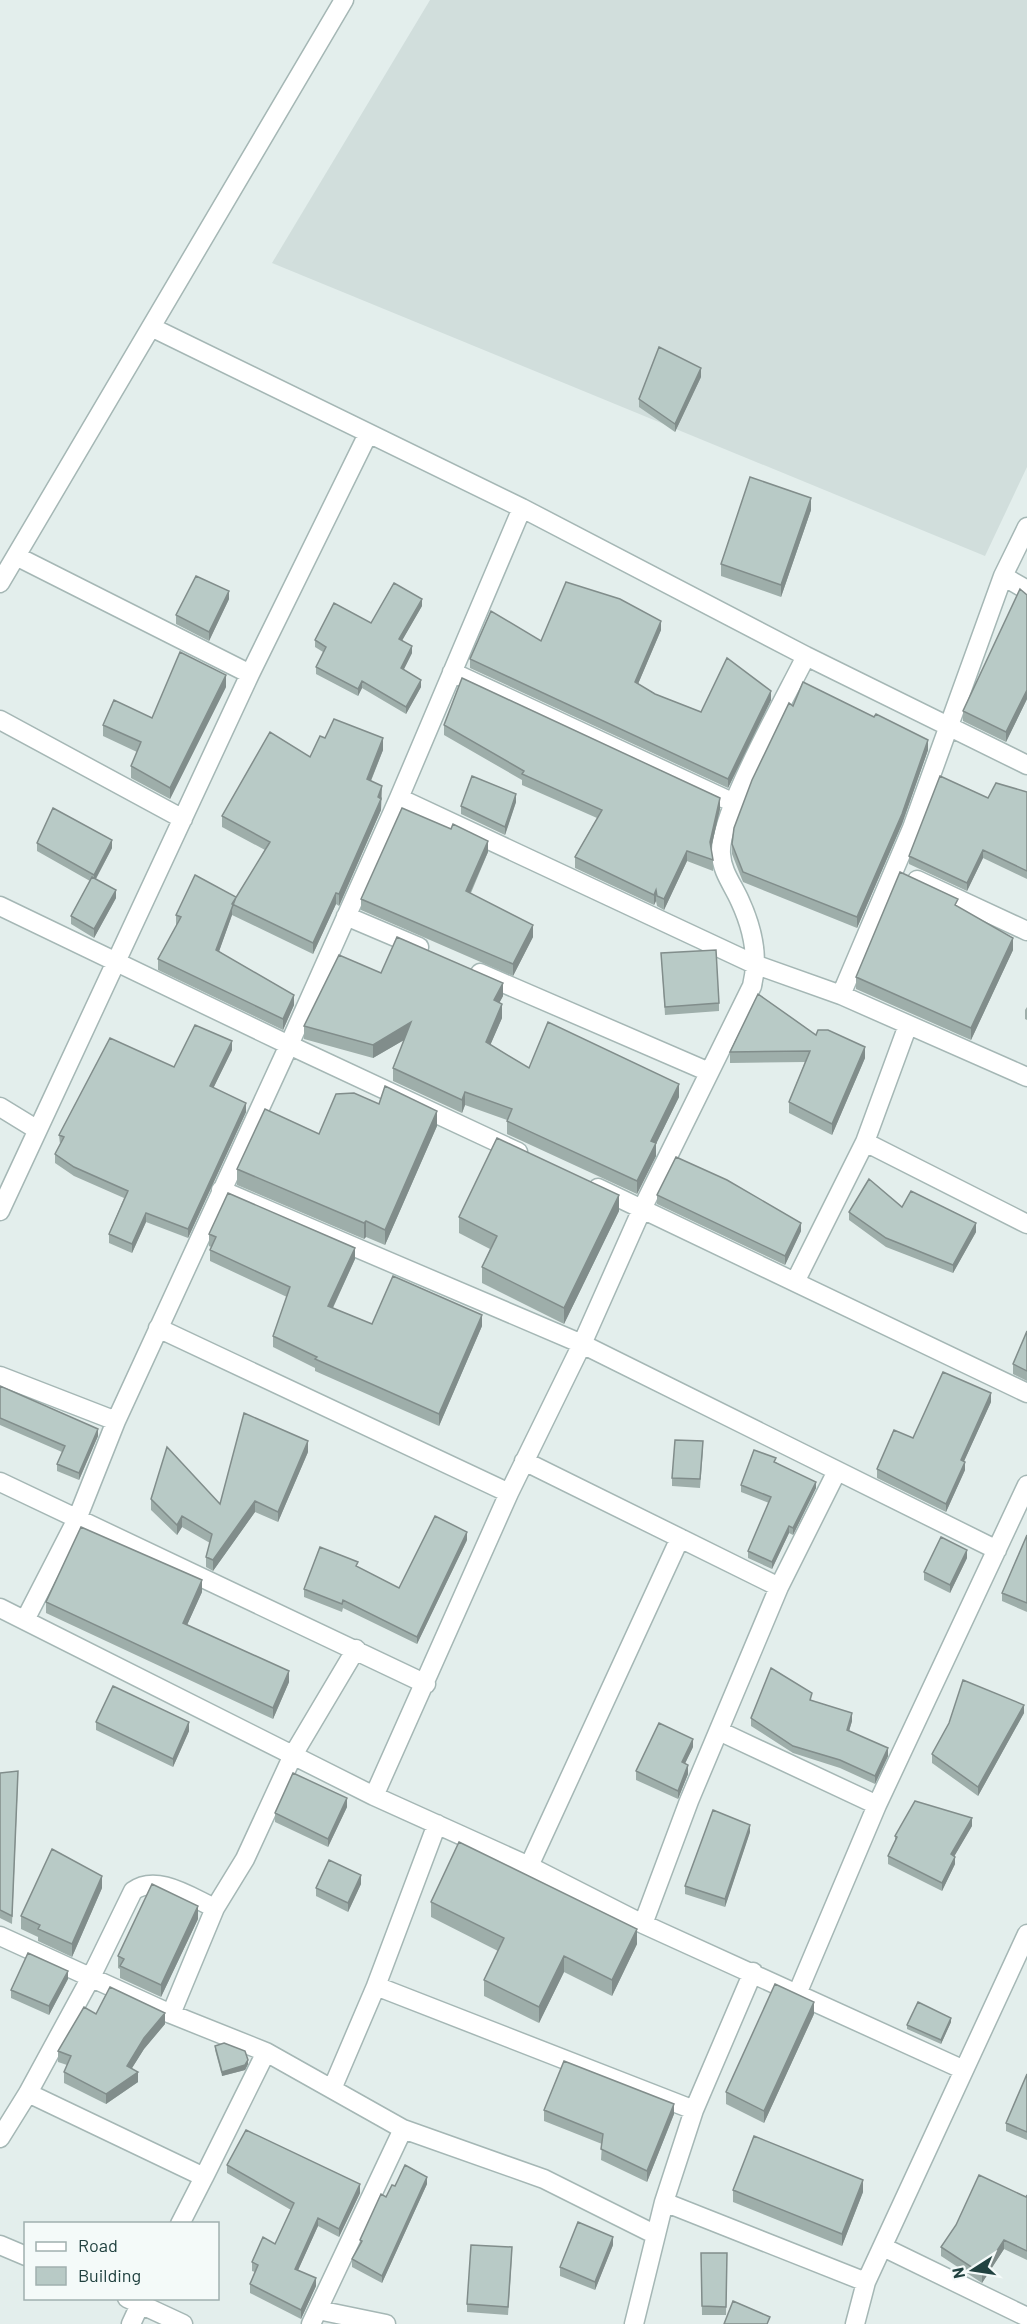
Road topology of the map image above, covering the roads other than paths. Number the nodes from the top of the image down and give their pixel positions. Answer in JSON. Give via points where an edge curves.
{"nodes":[{"id":1,"x":344,"y":0,"type":"edge"},
{"id":2,"x":151,"y":327,"type":"junction"},
{"id":3,"x":368,"y":434,"type":"junction"},
{"id":4,"x":522,"y":508,"type":"junction"},
{"id":5,"x":1027,"y":527,"type":"edge"},
{"id":6,"x":16,"y":556,"type":"junction"},
{"id":7,"x":1003,"y":576,"type":"junction"},
{"id":8,"x":0,"y":583,"type":"edge"},
{"id":9,"x":1027,"y":590,"type":"edge"},
{"id":10,"x":806,"y":656,"type":"junction"},
{"id":11,"x":452,"y":672,"type":"junction"},
{"id":12,"x":250,"y":674,"type":"junction"},
{"id":13,"x":0,"y":720,"type":"edge"},
{"id":14,"x":948,"y":724,"type":"junction"},
{"id":15,"x":1027,"y":765,"type":"edge"},
{"id":16,"x":399,"y":798,"type":"junction"},
{"id":17,"x":734,"y":803,"type":"junction"},
{"id":18,"x":183,"y":819,"type":"junction"},
{"id":19,"x":894,"y":869,"type":"junction"},
{"id":20,"x":0,"y":906,"type":"edge"},
{"id":21,"x":346,"y":916,"type":"junction"},
{"id":22,"x":1027,"y":931,"type":"edge"},
{"id":23,"x":434,"y":954,"type":"edge"},
{"id":24,"x":116,"y":960,"type":"junction"},
{"id":25,"x":754,"y":964,"type":"junction"},
{"id":26,"x":467,"y":968,"type":"edge"},
{"id":27,"x":841,"y":995,"type":"junction"},
{"id":28,"x":908,"y":1025,"type":"junction"},
{"id":29,"x":289,"y":1046,"type":"junction"},
{"id":30,"x":709,"y":1072,"type":"junction"},
{"id":31,"x":1027,"y":1077,"type":"edge"},
{"id":32,"x":0,"y":1107,"type":"edge"},
{"id":33,"x":36,"y":1129,"type":"junction"},
{"id":34,"x":865,"y":1142,"type":"junction"},
{"id":35,"x":535,"y":1159,"type":"edge"},
{"id":36,"x":578,"y":1179,"type":"edge"},
{"id":37,"x":221,"y":1190,"type":"junction"},
{"id":38,"x":642,"y":1209,"type":"junction"},
{"id":39,"x":0,"y":1211,"type":"edge"},
{"id":40,"x":1027,"y":1224,"type":"edge"},
{"id":41,"x":795,"y":1281,"type":"junction"},
{"id":42,"x":158,"y":1328,"type":"junction"},
{"id":43,"x":582,"y":1344,"type":"junction"},
{"id":44,"x":0,"y":1376,"type":"edge"},
{"id":45,"x":1027,"y":1393,"type":"edge"},
{"id":46,"x":116,"y":1420,"type":"junction"},
{"id":47,"x":524,"y":1461,"type":"junction"},
{"id":48,"x":837,"y":1471,"type":"junction"},
{"id":49,"x":0,"y":1482,"type":"edge"},
{"id":50,"x":1027,"y":1485,"type":"edge"},
{"id":51,"x":509,"y":1493,"type":"junction"},
{"id":52,"x":77,"y":1519,"type":"junction"},
{"id":53,"x":680,"y":1538,"type":"junction"},
{"id":54,"x":997,"y":1550,"type":"junction"},
{"id":55,"x":779,"y":1587,"type":"junction"},
{"id":56,"x":0,"y":1608,"type":"edge"},
{"id":57,"x":25,"y":1620,"type":"junction"},
{"id":58,"x":356,"y":1649,"type":"junction"},
{"id":59,"x":426,"y":1684,"type":"junction"},
{"id":60,"x":719,"y":1731,"type":"junction"},
{"id":61,"x":293,"y":1755,"type":"junction"},
{"id":62,"x":374,"y":1796,"type":"junction"},
{"id":63,"x":877,"y":1804,"type":"junction"},
{"id":64,"x":437,"y":1824,"type":"junction"},
{"id":65,"x":529,"y":1866,"type":"junction"},
{"id":66,"x":215,"y":1908,"type":"junction"},
{"id":67,"x":643,"y":1924,"type":"junction"},
{"id":68,"x":1027,"y":1934,"type":"edge"},
{"id":69,"x":0,"y":1936,"type":"edge"},
{"id":70,"x":753,"y":1972,"type":"junction"},
{"id":71,"x":90,"y":1979,"type":"junction"},
{"id":72,"x":376,"y":1986,"type":"junction"},
{"id":73,"x":797,"y":1994,"type":"junction"},
{"id":74,"x":171,"y":2014,"type":"junction"},
{"id":75,"x":266,"y":2052,"type":"junction"},
{"id":76,"x":964,"y":2070,"type":"junction"},
{"id":77,"x":332,"y":2089,"type":"junction"},
{"id":78,"x":28,"y":2093,"type":"junction"},
{"id":79,"x":694,"y":2110,"type":"junction"},
{"id":80,"x":403,"y":2129,"type":"junction"},
{"id":81,"x":0,"y":2138,"type":"edge"},
{"id":82,"x":204,"y":2177,"type":"junction"},
{"id":83,"x":664,"y":2202,"type":"junction"},
{"id":84,"x":181,"y":2222,"type":"edge"},
{"id":85,"x":656,"y":2235,"type":"junction"},
{"id":86,"x":0,"y":2245,"type":"edge"},
{"id":87,"x":883,"y":2247,"type":"junction"},
{"id":88,"x":24,"y":2255,"type":"edge"},
{"id":89,"x":866,"y":2282,"type":"junction"},
{"id":90,"x":137,"y":2300,"type":"edge"},
{"id":91,"x":315,"y":2317,"type":"edge"},
{"id":92,"x":1027,"y":2317,"type":"edge"},
{"id":93,"x":131,"y":2324,"type":"edge"},
{"id":94,"x":183,"y":2324,"type":"edge"},
{"id":95,"x":386,"y":2324,"type":"edge"},
{"id":96,"x":634,"y":2324,"type":"edge"},
{"id":97,"x":855,"y":2324,"type":"edge"}],
"edges":[{"from":1,"to":2,"type":"street"},
{"from":2,"to":3,"type":"street"},
{"from":2,"to":6,"type":"street"},
{"from":3,"to":4,"type":"street"},
{"from":3,"to":12,"type":"street"},
{"from":4,"to":10,"type":"street"},
{"from":4,"to":11,"type":"street"},
{"from":5,"to":7,"type":"street"},
{"from":6,"to":8,"type":"street"},
{"from":6,"to":12,"type":"street"},
{"from":7,"to":9,"type":"street"},
{"from":7,"to":14,"type":"street"},
{"from":10,"to":14,"type":"street"},
{"from":10,"to":17,"type":"street"},
{"from":11,"to":16,"type":"street"},
{"from":11,"to":17,"type":"street"},
{"from":12,"to":18,"type":"street"},
{"from":13,"to":18,"type":"street"},
{"from":14,"to":15,"type":"street"},
{"from":14,"to":19,"type":"street"},
{"from":16,"to":21,"type":"street"},
{"from":16,"to":25,"type":"street"},
{"from":17,"to":25,"type":"street","via":[[725,822],[721,855],[726,876],[749,923]]},
{"from":18,"to":24,"type":"street"},
{"from":19,"to":22,"type":"street"},
{"from":19,"to":27,"type":"street"},
{"from":20,"to":24,"type":"street"},
{"from":21,"to":23,"type":"street"},
{"from":21,"to":29,"type":"street"},
{"from":24,"to":29,"type":"street"},
{"from":24,"to":33,"type":"street"},
{"from":25,"to":27,"type":"street"},
{"from":25,"to":30,"type":"street","via":[[752,986]]},
{"from":26,"to":30,"type":"street"},
{"from":27,"to":28,"type":"street"},
{"from":28,"to":31,"type":"street"},
{"from":28,"to":34,"type":"street"},
{"from":29,"to":35,"type":"street"},
{"from":29,"to":37,"type":"street"},
{"from":30,"to":38,"type":"street"},
{"from":32,"to":33,"type":"street"},
{"from":33,"to":39,"type":"street"},
{"from":34,"to":40,"type":"street"},
{"from":34,"to":41,"type":"street"},
{"from":36,"to":38,"type":"street"},
{"from":37,"to":42,"type":"street"},
{"from":37,"to":43,"type":"street"},
{"from":38,"to":41,"type":"street"},
{"from":38,"to":43,"type":"street"},
{"from":41,"to":45,"type":"street"},
{"from":42,"to":46,"type":"street"},
{"from":42,"to":51,"type":"street"},
{"from":43,"to":47,"type":"street"},
{"from":43,"to":48,"type":"street"},
{"from":44,"to":46,"type":"street"},
{"from":46,"to":52,"type":"street"},
{"from":47,"to":51,"type":"street"},
{"from":47,"to":53,"type":"street"},
{"from":48,"to":54,"type":"street"},
{"from":48,"to":55,"type":"street"},
{"from":49,"to":52,"type":"street"},
{"from":50,"to":54,"type":"street"},
{"from":51,"to":59,"type":"street"},
{"from":52,"to":57,"type":"street"},
{"from":52,"to":58,"type":"street"},
{"from":53,"to":55,"type":"street"},
{"from":53,"to":65,"type":"street"},
{"from":54,"to":63,"type":"street"},
{"from":55,"to":60,"type":"street"},
{"from":56,"to":57,"type":"street"},
{"from":57,"to":61,"type":"street"},
{"from":58,"to":59,"type":"street"},
{"from":58,"to":61,"type":"street"},
{"from":59,"to":62,"type":"street"},
{"from":60,"to":63,"type":"street"},
{"from":60,"to":67,"type":"street"},
{"from":61,"to":62,"type":"street"},
{"from":61,"to":66,"type":"street","via":[[244,1860]]},
{"from":62,"to":64,"type":"street"},
{"from":63,"to":73,"type":"street"},
{"from":64,"to":65,"type":"street"},
{"from":64,"to":72,"type":"street"},
{"from":65,"to":67,"type":"street"},
{"from":66,"to":71,"type":"street","via":[[167,1886],[139,1886],[128,1900]]},
{"from":66,"to":74,"type":"street"},
{"from":67,"to":70,"type":"street"},
{"from":68,"to":76,"type":"street"},
{"from":69,"to":71,"type":"street"},
{"from":70,"to":73,"type":"street"},
{"from":70,"to":79,"type":"street"},
{"from":71,"to":74,"type":"street"},
{"from":71,"to":78,"type":"street"},
{"from":72,"to":77,"type":"street"},
{"from":72,"to":79,"type":"street"},
{"from":73,"to":76,"type":"street"},
{"from":74,"to":75,"type":"street"},
{"from":75,"to":77,"type":"street"},
{"from":75,"to":82,"type":"street"},
{"from":76,"to":87,"type":"street"},
{"from":77,"to":80,"type":"street"},
{"from":78,"to":81,"type":"street"},
{"from":78,"to":82,"type":"street"},
{"from":79,"to":83,"type":"street"},
{"from":80,"to":85,"type":"street","via":[[544,2179]]},
{"from":80,"to":91,"type":"street"},
{"from":82,"to":84,"type":"street"},
{"from":83,"to":85,"type":"street"},
{"from":83,"to":89,"type":"street"},
{"from":85,"to":96,"type":"street"},
{"from":86,"to":88,"type":"street"},
{"from":87,"to":89,"type":"street"},
{"from":87,"to":92,"type":"street"},
{"from":89,"to":97,"type":"street"},
{"from":90,"to":93,"type":"street"},
{"from":90,"to":94,"type":"street"},
{"from":91,"to":95,"type":"street"}]}
